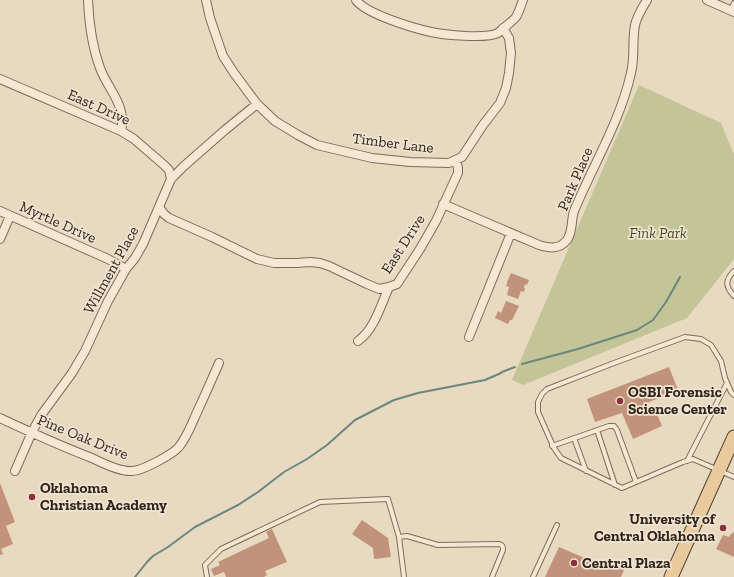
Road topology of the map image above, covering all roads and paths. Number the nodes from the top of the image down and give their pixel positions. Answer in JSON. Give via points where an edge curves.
{"nodes":[{"id":1,"x":88,"y":0,"type":"edge"},
{"id":2,"x":206,"y":0,"type":"edge"},
{"id":3,"x":356,"y":0,"type":"edge"},
{"id":4,"x":523,"y":0,"type":"edge"},
{"id":5,"x":647,"y":0,"type":"edge"},
{"id":6,"x":706,"y":0,"type":"edge"},
{"id":7,"x":734,"y":2,"type":"edge"},
{"id":8,"x":732,"y":12,"type":"edge"},
{"id":9,"x":503,"y":28,"type":"junction"},
{"id":10,"x":0,"y":79,"type":"edge"},
{"id":11,"x":257,"y":104,"type":"junction"},
{"id":12,"x":121,"y":131,"type":"junction"},
{"id":13,"x":456,"y":160,"type":"junction"},
{"id":14,"x":171,"y":179,"type":"junction"},
{"id":15,"x":443,"y":204,"type":"junction"},
{"id":16,"x":159,"y":207,"type":"junction"},
{"id":17,"x":0,"y":211,"type":"edge"},
{"id":18,"x":10,"y":216,"type":"junction"},
{"id":19,"x":511,"y":234,"type":"junction"},
{"id":20,"x":0,"y":239,"type":"edge"},
{"id":21,"x":126,"y":269,"type":"junction"},
{"id":22,"x":734,"y":271,"type":"edge"},
{"id":23,"x":389,"y":287,"type":"junction"},
{"id":24,"x":734,"y":296,"type":"edge"},
{"id":25,"x":469,"y":337,"type":"dead end"},
{"id":26,"x":358,"y":341,"type":"dead end"},
{"id":27,"x":219,"y":363,"type":"dead end"},
{"id":28,"x":726,"y":383,"type":"junction"},
{"id":29,"x":734,"y":396,"type":"edge"},
{"id":30,"x":0,"y":418,"type":"edge"},
{"id":31,"x":598,"y":430,"type":"junction"},
{"id":32,"x":32,"y":432,"type":"junction"},
{"id":33,"x":734,"y":436,"type":"edge"},
{"id":34,"x":574,"y":438,"type":"junction"},
{"id":35,"x":552,"y":446,"type":"junction"},
{"id":36,"x":687,"y":460,"type":"junction"},
{"id":37,"x":719,"y":470,"type":"junction"},
{"id":38,"x":15,"y":471,"type":"dead end"},
{"id":39,"x":586,"y":471,"type":"junction"},
{"id":40,"x":734,"y":477,"type":"edge"},
{"id":41,"x":636,"y":482,"type":"junction"},
{"id":42,"x":615,"y":484,"type":"junction"},
{"id":43,"x":557,"y":525,"type":"dead end"},
{"id":44,"x":399,"y":537,"type":"junction"},
{"id":45,"x":207,"y":577,"type":"edge"},
{"id":46,"x":404,"y":577,"type":"edge"},
{"id":47,"x":492,"y":577,"type":"edge"},
{"id":48,"x":533,"y":577,"type":"edge"},
{"id":49,"x":672,"y":577,"type":"edge"}],
"edges":[{"from":1,"to":12,"type":"street","via":[[93,44],[100,68],[118,102],[123,123]]},
{"from":2,"to":11,"type":"street","name":"Timber Lane","via":[[223,56]]},
{"from":3,"to":9,"type":"street","via":[[372,12],[432,32],[489,36]]},
{"from":4,"to":9,"type":"street","via":[[516,18]]},
{"from":5,"to":19,"type":"street","name":"Park Place","via":[[635,25],[632,72],[626,91],[574,213],[570,234],[562,245],[555,248],[548,248]]},
{"from":6,"to":8,"type":"street"},
{"from":7,"to":8,"type":"lane"},
{"from":9,"to":13,"type":"street","via":[[509,38],[511,52],[506,88],[500,103],[462,157]]},
{"from":10,"to":12,"type":"street","name":"East Drive"},
{"from":11,"to":13,"type":"street","name":"Timber Lane","via":[[275,121],[317,145],[372,158],[449,164]]},
{"from":11,"to":14,"type":"street","name":"Willment Place"},
{"from":12,"to":14,"type":"street","name":"East Drive","via":[[164,165],[169,170]]},
{"from":13,"to":15,"type":"street","name":"East Drive","via":[[458,173]]},
{"from":14,"to":16,"type":"street","name":"Willment Place"},
{"from":15,"to":19,"type":"street","name":"Park Place"},
{"from":15,"to":23,"type":"street","name":"East Drive","via":[[420,249],[397,284]]},
{"from":16,"to":21,"type":"street","name":"Willment Place","via":[[143,244]]},
{"from":16,"to":23,"type":"street","name":"East Drive","via":[[169,218],[257,259],[274,263],[320,263],[367,284],[379,288]]},
{"from":17,"to":18,"type":"street","name":"Myrtle Drive"},
{"from":18,"to":20,"type":"street"},
{"from":18,"to":21,"type":"street","name":"Myrtle Drive"},
{"from":19,"to":25,"type":"street"},
{"from":21,"to":32,"type":"street","name":"Willment Place","via":[[85,351]]},
{"from":22,"to":24,"type":"lane","via":[[727,281]]},
{"from":23,"to":26,"type":"street","via":[[371,327]]},
{"from":27,"to":32,"type":"street","name":"Pine Oak Drive","via":[[192,424],[178,447],[169,455],[143,468],[132,471],[118,469]]},
{"from":28,"to":29,"type":"lane"},
{"from":28,"to":35,"type":"lane","via":[[721,361],[711,345],[702,339],[685,337],[547,389],[538,402],[538,412]]},
{"from":28,"to":36,"type":"lane"},
{"from":30,"to":32,"type":"street","name":"Pine Oak Drive"},
{"from":31,"to":34,"type":"lane"},
{"from":31,"to":41,"type":"lane","via":[[610,426],[617,430]]},
{"from":31,"to":42,"type":"lane"},
{"from":32,"to":38,"type":"street","name":"Willment Place"},
{"from":33,"to":37,"type":"main road"},
{"from":34,"to":35,"type":"lane"},
{"from":34,"to":39,"type":"lane"},
{"from":35,"to":39,"type":"lane","via":[[561,458]]},
{"from":36,"to":37,"type":"lane","via":[[693,459]]},
{"from":36,"to":41,"type":"lane"},
{"from":37,"to":40,"type":"lane"},
{"from":37,"to":49,"type":"main road"},
{"from":39,"to":42,"type":"lane"},
{"from":41,"to":42,"type":"lane","via":[[622,488]]},
{"from":43,"to":48,"type":"lane"},
{"from":44,"to":45,"type":"lane","via":[[388,499],[320,502],[221,549],[205,565]]},
{"from":44,"to":46,"type":"lane"},
{"from":44,"to":47,"type":"lane","via":[[407,536],[438,545],[502,545],[503,550]]}]}
